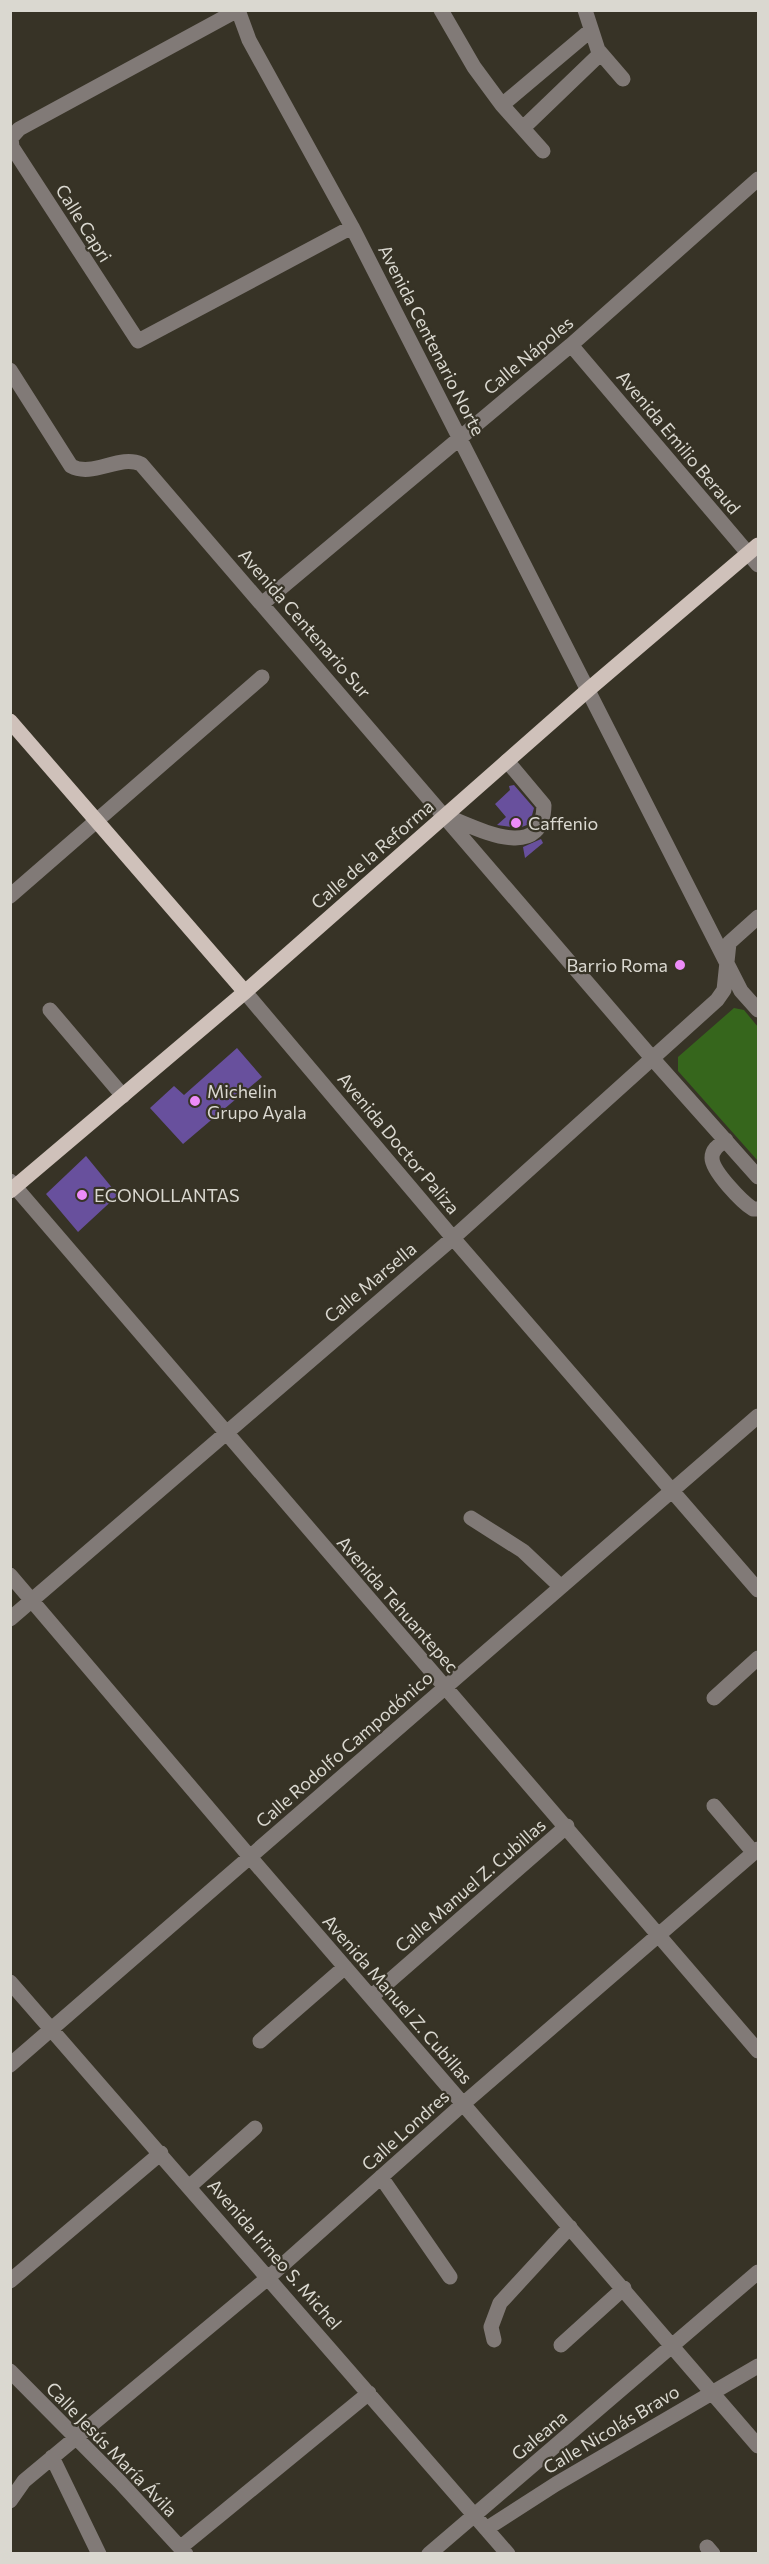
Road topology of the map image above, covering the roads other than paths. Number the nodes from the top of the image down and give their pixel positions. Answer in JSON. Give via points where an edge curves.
{"nodes":[{"id":1,"x":238,"y":10,"type":"edge"},
{"id":2,"x":441,"y":10,"type":"edge"},
{"id":3,"x":585,"y":10,"type":"edge"},
{"id":4,"x":591,"y":30,"type":"junction"},
{"id":5,"x":600,"y":54,"type":"junction"},
{"id":6,"x":623,"y":79,"type":"dead end"},
{"id":7,"x":502,"y":105,"type":"junction"},
{"id":8,"x":523,"y":128,"type":"junction"},
{"id":9,"x":543,"y":151,"type":"dead end"},
{"id":10,"x":759,"y":179,"type":"edge"},
{"id":11,"x":352,"y":227,"type":"junction"},
{"id":12,"x":571,"y":345,"type":"junction"},
{"id":13,"x":12,"y":375,"type":"edge"},
{"id":14,"x":461,"y":437,"type":"junction"},
{"id":15,"x":755,"y":554,"type":"edge"},
{"id":16,"x":263,"y":603,"type":"junction"},
{"id":17,"x":262,"y":678,"type":"dead end"},
{"id":18,"x":590,"y":688,"type":"junction"},
{"id":19,"x":10,"y":721,"type":"edge"},
{"id":20,"x":507,"y":761,"type":"junction"},
{"id":21,"x":445,"y":816,"type":"junction"},
{"id":22,"x":97,"y":820,"type":"junction"},
{"id":23,"x":10,"y":896,"type":"edge"},
{"id":24,"x":759,"y":917,"type":"edge"},
{"id":25,"x":726,"y":957,"type":"junction"},
{"id":26,"x":245,"y":992,"type":"junction"},
{"id":27,"x":50,"y":1010,"type":"dead end"},
{"id":28,"x":759,"y":1010,"type":"edge"},
{"id":29,"x":652,"y":1058,"type":"junction"},
{"id":30,"x":123,"y":1096,"type":"junction"},
{"id":31,"x":726,"y":1140,"type":"junction"},
{"id":32,"x":759,"y":1177,"type":"edge"},
{"id":33,"x":12,"y":1186,"type":"edge"},
{"id":34,"x":759,"y":1209,"type":"edge"},
{"id":35,"x":453,"y":1238,"type":"junction"},
{"id":36,"x":759,"y":1416,"type":"edge"},
{"id":37,"x":225,"y":1432,"type":"junction"},
{"id":38,"x":670,"y":1490,"type":"junction"},
{"id":39,"x":471,"y":1518,"type":"dead end"},
{"id":40,"x":10,"y":1575,"type":"edge"},
{"id":41,"x":560,"y":1586,"type":"junction"},
{"id":42,"x":758,"y":1589,"type":"edge"},
{"id":43,"x":32,"y":1600,"type":"junction"},
{"id":44,"x":10,"y":1618,"type":"edge"},
{"id":45,"x":759,"y":1658,"type":"edge"},
{"id":46,"x":444,"y":1688,"type":"junction"},
{"id":47,"x":714,"y":1698,"type":"dead end"},
{"id":48,"x":714,"y":1806,"type":"dead end"},
{"id":49,"x":567,"y":1826,"type":"junction"},
{"id":50,"x":756,"y":1851,"type":"edge"},
{"id":51,"x":250,"y":1857,"type":"junction"},
{"id":52,"x":658,"y":1934,"type":"junction"},
{"id":53,"x":345,"y":1967,"type":"junction"},
{"id":54,"x":10,"y":1982,"type":"edge"},
{"id":55,"x":371,"y":1997,"type":"junction"},
{"id":56,"x":50,"y":2028,"type":"junction"},
{"id":57,"x":260,"y":2041,"type":"dead end"},
{"id":58,"x":759,"y":2051,"type":"edge"},
{"id":59,"x":10,"y":2065,"type":"edge"},
{"id":60,"x":463,"y":2103,"type":"junction"},
{"id":61,"x":255,"y":2128,"type":"dead end"},
{"id":62,"x":161,"y":2153,"type":"junction"},
{"id":63,"x":381,"y":2177,"type":"junction"},
{"id":64,"x":190,"y":2186,"type":"junction"},
{"id":65,"x":570,"y":2227,"type":"junction"},
{"id":66,"x":759,"y":2272,"type":"edge"},
{"id":67,"x":269,"y":2277,"type":"junction"},
{"id":68,"x":450,"y":2277,"type":"dead end"},
{"id":69,"x":10,"y":2281,"type":"edge"},
{"id":70,"x":624,"y":2289,"type":"junction"},
{"id":71,"x":494,"y":2340,"type":"dead end"},
{"id":72,"x":561,"y":2345,"type":"dead end"},
{"id":73,"x":674,"y":2346,"type":"junction"},
{"id":74,"x":759,"y":2366,"type":"edge"},
{"id":75,"x":10,"y":2371,"type":"edge"},
{"id":76,"x":711,"y":2391,"type":"junction"},
{"id":77,"x":369,"y":2393,"type":"junction"},
{"id":78,"x":76,"y":2438,"type":"junction"},
{"id":79,"x":759,"y":2446,"type":"edge"},
{"id":80,"x":52,"y":2457,"type":"junction"},
{"id":81,"x":10,"y":2500,"type":"edge"},
{"id":82,"x":475,"y":2516,"type":"junction"},
{"id":83,"x":486,"y":2529,"type":"junction"},
{"id":84,"x":183,"y":2550,"type":"edge"},
{"id":85,"x":99,"y":2553,"type":"edge"},
{"id":86,"x":429,"y":2553,"type":"edge"},
{"id":87,"x":508,"y":2553,"type":"edge"}],
"edges":[{"from":1,"to":11,"type":"street","name":"Avenida Centenario Norte","via":[[249,40]]},
{"from":1,"to":11,"type":"street","name":"Calle Capri","via":[[19,129],[11,138],[12,147],[138,341]]},
{"from":2,"to":7,"type":"street","via":[[474,68]]},
{"from":3,"to":4,"type":"street"},
{"from":4,"to":5,"type":"street"},
{"from":4,"to":7,"type":"street"},
{"from":5,"to":6,"type":"street"},
{"from":5,"to":8,"type":"street"},
{"from":7,"to":8,"type":"street"},
{"from":8,"to":9,"type":"street"},
{"from":10,"to":12,"type":"street","name":"Calle Nápoles"},
{"from":11,"to":14,"type":"street","name":"Avenida Centenario Norte"},
{"from":12,"to":14,"type":"street","name":"Calle Nápoles"},
{"from":12,"to":15,"type":"street","name":"Avenida Emilio Beraud"},
{"from":13,"to":16,"type":"street","name":"Avenida Centenario Sur","via":[[71,466],[85,470],[131,462],[141,464]]},
{"from":14,"to":16,"type":"street","name":"Calle Nápoles"},
{"from":14,"to":18,"type":"street","name":"Avenida Centenario Norte"},
{"from":15,"to":18,"type":"main road","name":"Calle de la Reforma"},
{"from":16,"to":21,"type":"street","name":"Avenida Centenario Sur"},
{"from":17,"to":22,"type":"street"},
{"from":18,"to":20,"type":"main road","name":"Calle de la Reforma"},
{"from":18,"to":25,"type":"street","name":"Avenida Centenario Norte"},
{"from":19,"to":22,"type":"main road","name":"Avenida Doctor Paliza"},
{"from":20,"to":21,"type":"main road","name":"Calle de la Reforma"},
{"from":20,"to":21,"type":"street","via":[[544,805],[544,818],[535,831],[522,839],[510,840]]},
{"from":21,"to":26,"type":"main road","name":"Calle de la Reforma"},
{"from":21,"to":29,"type":"street","name":"Avenida Centenario Sur"},
{"from":22,"to":23,"type":"street"},
{"from":22,"to":26,"type":"main road","name":"Avenida Doctor Paliza"},
{"from":24,"to":25,"type":"street","via":[[729,943]]},
{"from":25,"to":28,"type":"street","name":"Avenida Centenario Norte","via":[[741,991]]},
{"from":25,"to":29,"type":"street","name":"Calle Marsella","via":[[724,990],[717,1000]]},
{"from":26,"to":30,"type":"main road","name":"Calle de la Reforma"},
{"from":26,"to":35,"type":"street","name":"Avenida Doctor Paliza"},
{"from":27,"to":30,"type":"street"},
{"from":29,"to":31,"type":"street","name":"Avenida Centenario Sur"},
{"from":29,"to":35,"type":"street","name":"Calle Marsella"},
{"from":30,"to":33,"type":"main road","name":"Calle de la Reforma"},
{"from":31,"to":32,"type":"street","name":"Avenida Centenario Sur"},
{"from":31,"to":34,"type":"street","via":[[714,1150],[716,1170],[746,1204]]},
{"from":33,"to":37,"type":"street","name":"Avenida Tehuantepec"},
{"from":35,"to":37,"type":"street","name":"Calle Marsella"},
{"from":35,"to":38,"type":"street","name":"Avenida Doctor Paliza"},
{"from":36,"to":38,"type":"street","name":"Calle Rodolfo Campodónico"},
{"from":37,"to":43,"type":"street","name":"Calle Marsella"},
{"from":37,"to":46,"type":"street","name":"Avenida Tehuantepec"},
{"from":38,"to":41,"type":"street","name":"Calle Rodolfo Campodónico"},
{"from":38,"to":42,"type":"street","name":"Avenida Doctor Paliza"},
{"from":39,"to":41,"type":"street","via":[[523,1551]]},
{"from":40,"to":43,"type":"street","name":"Avenida Manuel Z. Cubillas"},
{"from":41,"to":46,"type":"street","name":"Calle Rodolfo Campodónico"},
{"from":43,"to":44,"type":"street","name":"Calle Marsella"},
{"from":43,"to":51,"type":"street","name":"Avenida Manuel Z. Cubillas"},
{"from":45,"to":47,"type":"street"},
{"from":46,"to":49,"type":"street","name":"Avenida Tehuantepec"},
{"from":46,"to":51,"type":"street","name":"Calle Rodolfo Campodónico"},
{"from":48,"to":50,"type":"street"},
{"from":49,"to":52,"type":"street","name":"Avenida Tehuantepec"},
{"from":49,"to":55,"type":"street","name":"Calle Manuel Z. Cubillas"},
{"from":50,"to":52,"type":"street","name":"Calle Londres"},
{"from":51,"to":53,"type":"street","name":"Avenida Manuel Z. Cubillas"},
{"from":51,"to":56,"type":"street","name":"Calle Rodolfo Campodónico"},
{"from":52,"to":58,"type":"street","name":"Avenida Tehuantepec"},
{"from":52,"to":60,"type":"street","name":"Calle Londres"},
{"from":53,"to":55,"type":"street","name":"Avenida Manuel Z. Cubillas"},
{"from":53,"to":57,"type":"street"},
{"from":54,"to":56,"type":"street","name":"Avenida Irineo S. Michel"},
{"from":55,"to":60,"type":"street","name":"Avenida Manuel Z. Cubillas"},
{"from":56,"to":59,"type":"street","name":"Calle Rodolfo Campodónico"},
{"from":56,"to":62,"type":"street","name":"Avenida Irineo S. Michel"},
{"from":60,"to":63,"type":"street","name":"Calle Londres"},
{"from":60,"to":65,"type":"street","name":"Avenida Manuel Z. Cubillas"},
{"from":61,"to":64,"type":"street"},
{"from":62,"to":64,"type":"street","name":"Avenida Irineo S. Michel"},
{"from":62,"to":69,"type":"street"},
{"from":63,"to":67,"type":"street","name":"Calle Londres"},
{"from":63,"to":68,"type":"street"},
{"from":64,"to":67,"type":"street","name":"Avenida Irineo S. Michel"},
{"from":65,"to":70,"type":"street","name":"Avenida Manuel Z. Cubillas"},
{"from":65,"to":71,"type":"street","via":[[500,2303],[491,2326]]},
{"from":66,"to":73,"type":"street","name":"Galeana"},
{"from":67,"to":77,"type":"street","name":"Avenida Irineo S. Michel"},
{"from":67,"to":78,"type":"street","name":"Calle Londres"},
{"from":70,"to":72,"type":"street"},
{"from":70,"to":73,"type":"street","name":"Avenida Manuel Z. Cubillas"},
{"from":73,"to":76,"type":"street","name":"Avenida Manuel Z. Cubillas"},
{"from":73,"to":82,"type":"street","name":"Galeana"},
{"from":74,"to":76,"type":"street","name":"Calle Nicolás Bravo"},
{"from":75,"to":78,"type":"street","name":"Calle Jesús María Ávila"},
{"from":76,"to":79,"type":"street","name":"Avenida Manuel Z. Cubillas"},
{"from":76,"to":83,"type":"street","name":"Calle Nicolás Bravo"},
{"from":77,"to":82,"type":"street","name":"Avenida Irineo S. Michel"},
{"from":77,"to":84,"type":"street"},
{"from":78,"to":80,"type":"street","name":"Calle Londres"},
{"from":78,"to":84,"type":"street","name":"Calle Jesús María Ávila"},
{"from":80,"to":81,"type":"street","name":"Calle Londres","via":[[24,2481]]},
{"from":80,"to":85,"type":"street"},
{"from":82,"to":83,"type":"street","name":"Avenida Irineo S. Michel"},
{"from":82,"to":86,"type":"street","name":"Galeana"},
{"from":83,"to":87,"type":"street","name":"Avenida Irineo S. Michel"}]}
